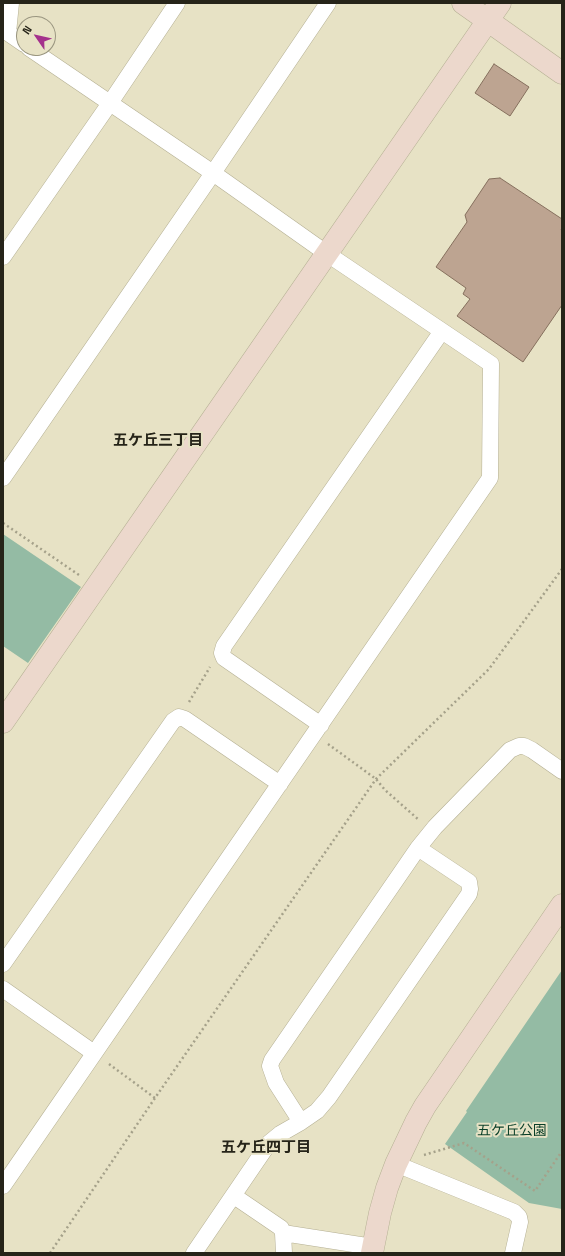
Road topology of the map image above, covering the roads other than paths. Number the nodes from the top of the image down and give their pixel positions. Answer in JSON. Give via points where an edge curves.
{"nodes":[{"id":1,"x":11,"y":3,"type":"edge"},
{"id":2,"x":177,"y":3,"type":"edge"},
{"id":3,"x":328,"y":3,"type":"edge"},
{"id":4,"x":462,"y":3,"type":"edge"},
{"id":5,"x":500,"y":3,"type":"edge"},
{"id":6,"x":487,"y":21,"type":"junction"},
{"id":7,"x":6,"y":37,"type":"edge"},
{"id":8,"x":16,"y":41,"type":"edge"},
{"id":9,"x":42,"y":56,"type":"edge"},
{"id":10,"x":562,"y":73,"type":"edge"},
{"id":11,"x":110,"y":103,"type":"junction"},
{"id":12,"x":213,"y":173,"type":"junction"},
{"id":13,"x":326,"y":253,"type":"junction"},
{"id":14,"x":3,"y":257,"type":"edge"},
{"id":15,"x":442,"y":331,"type":"junction"},
{"id":16,"x":3,"y":478,"type":"edge"},
{"id":17,"x":3,"y":722,"type":"edge"},
{"id":18,"x":318,"y":730,"type":"junction"},
{"id":19,"x":562,"y":770,"type":"edge"},
{"id":20,"x":280,"y":784,"type":"junction"},
{"id":21,"x":418,"y":848,"type":"junction"},
{"id":22,"x":562,"y":905,"type":"edge"},
{"id":23,"x":3,"y":964,"type":"edge"},
{"id":24,"x":3,"y":989,"type":"edge"},
{"id":25,"x":94,"y":1053,"type":"junction"},
{"id":26,"x":301,"y":1122,"type":"junction"},
{"id":27,"x":396,"y":1164,"type":"junction"},
{"id":28,"x":3,"y":1186,"type":"edge"},
{"id":29,"x":234,"y":1196,"type":"junction"},
{"id":30,"x":283,"y":1234,"type":"junction"},
{"id":31,"x":373,"y":1250,"type":"edge"},
{"id":32,"x":194,"y":1253,"type":"edge"},
{"id":33,"x":284,"y":1253,"type":"edge"},
{"id":34,"x":512,"y":1253,"type":"edge"}],
"edges":[{"from":1,"to":7,"type":"street"},
{"from":2,"to":11,"type":"street"},
{"from":3,"to":12,"type":"street"},
{"from":4,"to":6,"type":"street"},
{"from":5,"to":6,"type":"street"},
{"from":6,"to":10,"type":"street"},
{"from":6,"to":13,"type":"street"},
{"from":7,"to":8,"type":"street"},
{"from":9,"to":11,"type":"street"},
{"from":11,"to":12,"type":"street"},
{"from":11,"to":14,"type":"street"},
{"from":12,"to":13,"type":"street"},
{"from":12,"to":16,"type":"street"},
{"from":13,"to":15,"type":"street"},
{"from":13,"to":17,"type":"street"},
{"from":15,"to":18,"type":"street","via":[[491,364],[490,478]]},
{"from":15,"to":18,"type":"street","via":[[224,646],[224,658]]},
{"from":18,"to":20,"type":"street"},
{"from":19,"to":21,"type":"street","via":[[524,746],[510,750]]},
{"from":20,"to":23,"type":"street","via":[[185,719],[173,721]]},
{"from":20,"to":25,"type":"street"},
{"from":21,"to":26,"type":"street","via":[[272,1060],[270,1066],[276,1083]]},
{"from":21,"to":26,"type":"street","via":[[469,882],[469,894],[329,1097],[317,1111]]},
{"from":22,"to":27,"type":"street","via":[[425,1106]]},
{"from":24,"to":25,"type":"street"},
{"from":25,"to":28,"type":"street"},
{"from":26,"to":29,"type":"street","via":[[269,1143]]},
{"from":27,"to":31,"type":"street","via":[[387,1188]]},
{"from":27,"to":34,"type":"street","via":[[514,1212],[519,1216],[520,1222]]},
{"from":29,"to":30,"type":"street","via":[[281,1228]]},
{"from":29,"to":32,"type":"street"},
{"from":30,"to":31,"type":"street"},
{"from":30,"to":33,"type":"street"}]}
